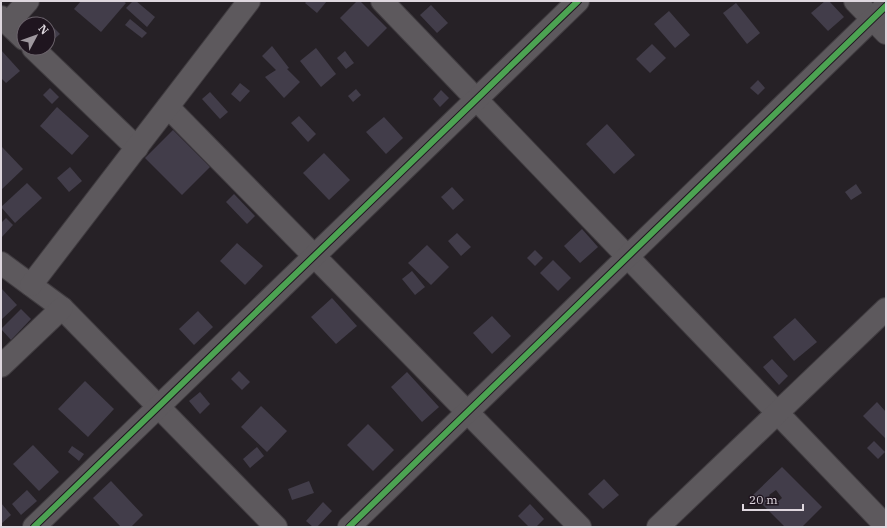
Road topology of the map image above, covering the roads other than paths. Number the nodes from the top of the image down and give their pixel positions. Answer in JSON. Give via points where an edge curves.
{"nodes":[{"id":1,"x":28,"y":1,"type":"edge"},
{"id":2,"x":249,"y":1,"type":"edge"},
{"id":3,"x":382,"y":1,"type":"edge"},
{"id":4,"x":578,"y":1,"type":"edge"},
{"id":5,"x":855,"y":1,"type":"edge"},
{"id":6,"x":882,"y":19,"type":"edge"},
{"id":7,"x":4,"y":20,"type":"edge"},
{"id":8,"x":16,"y":31,"type":"edge"},
{"id":9,"x":41,"y":56,"type":"edge"},
{"id":10,"x":476,"y":99,"type":"junction"},
{"id":11,"x":168,"y":107,"type":"junction"},
{"id":12,"x":136,"y":148,"type":"junction"},
{"id":13,"x":314,"y":256,"type":"junction"},
{"id":14,"x":628,"y":257,"type":"junction"},
{"id":15,"x":1,"y":262,"type":"edge"},
{"id":16,"x":31,"y":285,"type":"junction"},
{"id":17,"x":62,"y":308,"type":"junction"},
{"id":18,"x":886,"y":309,"type":"edge"},
{"id":19,"x":1,"y":366,"type":"edge"},
{"id":20,"x":158,"y":406,"type":"junction"},
{"id":21,"x":468,"y":412,"type":"junction"},
{"id":22,"x":777,"y":413,"type":"junction"},
{"id":23,"x":886,"y":526,"type":"edge"},
{"id":24,"x":34,"y":527,"type":"edge"},
{"id":25,"x":276,"y":527,"type":"edge"},
{"id":26,"x":349,"y":527,"type":"edge"},
{"id":27,"x":580,"y":527,"type":"edge"},
{"id":28,"x":658,"y":527,"type":"edge"}],
"edges":[{"from":1,"to":7,"type":"street"},
{"from":2,"to":11,"type":"street"},
{"from":3,"to":10,"type":"street"},
{"from":4,"to":10,"type":"street"},
{"from":5,"to":6,"type":"street"},
{"from":6,"to":14,"type":"street"},
{"from":7,"to":8,"type":"street"},
{"from":9,"to":12,"type":"street"},
{"from":10,"to":13,"type":"street"},
{"from":10,"to":14,"type":"street"},
{"from":11,"to":12,"type":"street"},
{"from":11,"to":13,"type":"street"},
{"from":12,"to":16,"type":"street"},
{"from":13,"to":20,"type":"street"},
{"from":13,"to":21,"type":"street"},
{"from":14,"to":21,"type":"street"},
{"from":14,"to":22,"type":"street"},
{"from":15,"to":16,"type":"street"},
{"from":16,"to":17,"type":"street"},
{"from":17,"to":19,"type":"street"},
{"from":17,"to":20,"type":"street"},
{"from":18,"to":22,"type":"street"},
{"from":20,"to":24,"type":"street"},
{"from":20,"to":25,"type":"street"},
{"from":21,"to":26,"type":"street"},
{"from":21,"to":27,"type":"street"},
{"from":22,"to":23,"type":"street"},
{"from":22,"to":28,"type":"street"}]}
